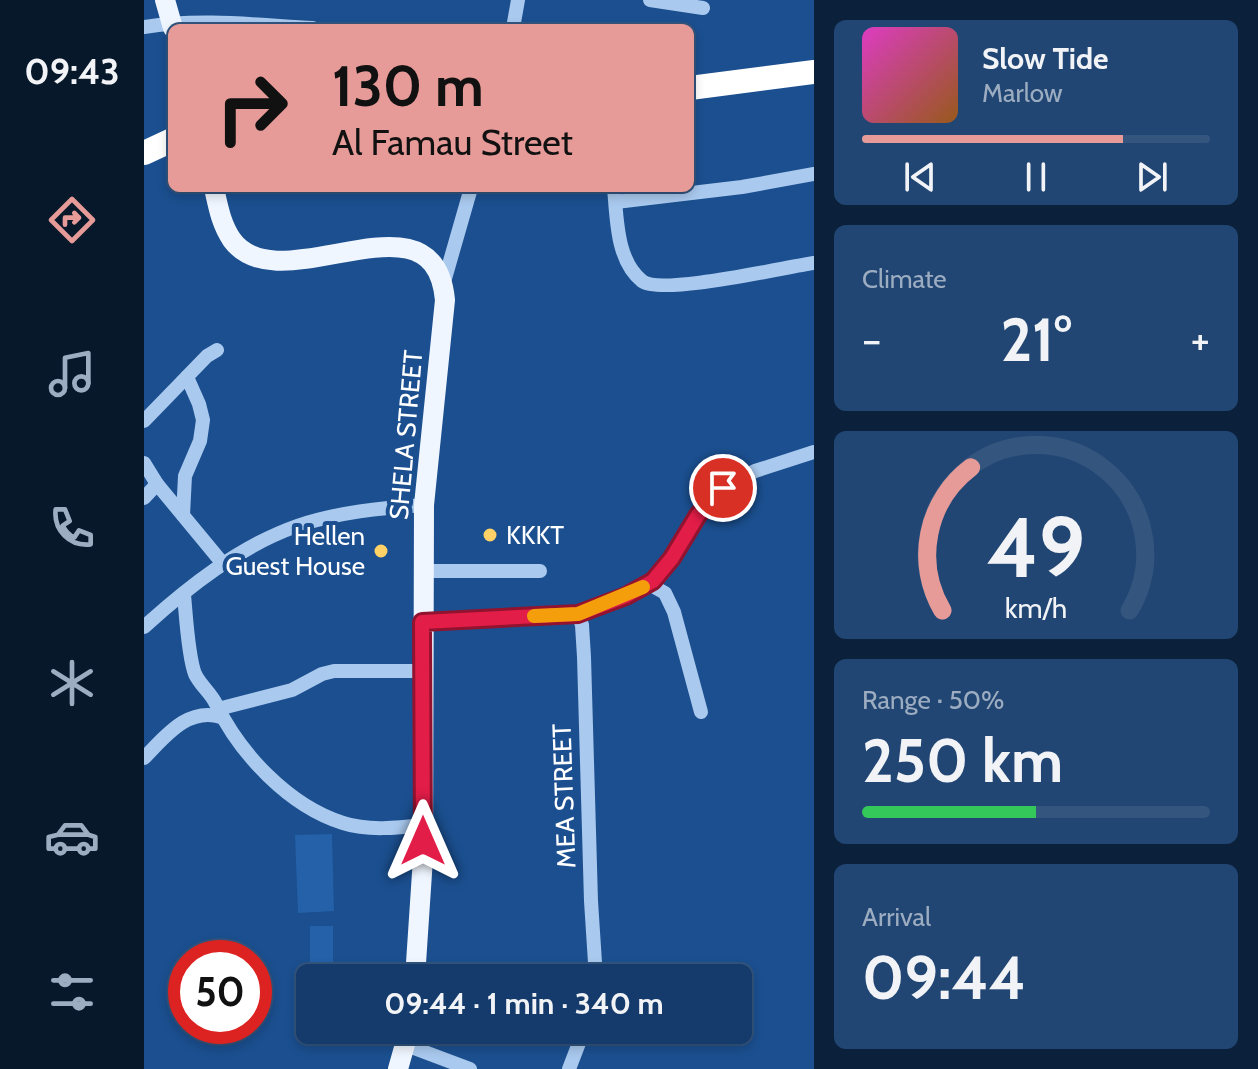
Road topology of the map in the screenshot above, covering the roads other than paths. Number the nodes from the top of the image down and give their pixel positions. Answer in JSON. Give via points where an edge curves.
{"nodes":[{"id":1,"x":165,"y":0,"type":"edge"},
{"id":2,"x":518,"y":0,"type":"edge"},
{"id":3,"x":650,"y":0,"type":"edge"},
{"id":4,"x":703,"y":8,"type":"dead end"},
{"id":5,"x":172,"y":24,"type":"edge"},
{"id":6,"x":514,"y":24,"type":"edge"},
{"id":7,"x":168,"y":25,"type":"edge"},
{"id":8,"x":144,"y":27,"type":"edge"},
{"id":9,"x":814,"y":72,"type":"edge"},
{"id":10,"x":694,"y":87,"type":"edge"},
{"id":11,"x":168,"y":142,"type":"edge"},
{"id":12,"x":144,"y":153,"type":"edge"},
{"id":13,"x":814,"y":174,"type":"edge"},
{"id":14,"x":694,"y":190,"type":"edge"},
{"id":15,"x":215,"y":192,"type":"edge"},
{"id":16,"x":470,"y":192,"type":"edge"},
{"id":17,"x":663,"y":192,"type":"edge"},
{"id":18,"x":615,"y":195,"type":"edge"},
{"id":19,"x":814,"y":263,"type":"edge"},
{"id":20,"x":444,"y":282,"type":"junction"},
{"id":21,"x":217,"y":350,"type":"dead end"},
{"id":22,"x":187,"y":377,"type":"junction"},
{"id":23,"x":144,"y":421,"type":"edge"},
{"id":24,"x":814,"y":452,"type":"edge"},
{"id":25,"x":144,"y":463,"type":"edge"},
{"id":26,"x":157,"y":484,"type":"junction"},
{"id":27,"x":144,"y":498,"type":"edge"},
{"id":28,"x":424,"y":505,"type":"junction"},
{"id":29,"x":183,"y":515,"type":"junction"},
{"id":30,"x":224,"y":565,"type":"junction"},
{"id":31,"x":423,"y":571,"type":"junction"},
{"id":32,"x":540,"y":571,"type":"dead end"},
{"id":33,"x":649,"y":584,"type":"junction"},
{"id":34,"x":184,"y":595,"type":"junction"},
{"id":35,"x":578,"y":614,"type":"junction"},
{"id":36,"x":422,"y":622,"type":"junction"},
{"id":37,"x":144,"y":627,"type":"edge"},
{"id":38,"x":422,"y":671,"type":"junction"},
{"id":39,"x":701,"y":712,"type":"dead end"},
{"id":40,"x":220,"y":713,"type":"junction"},
{"id":41,"x":144,"y":758,"type":"edge"},
{"id":42,"x":423,"y":825,"type":"junction"},
{"id":43,"x":416,"y":964,"type":"edge"},
{"id":44,"x":595,"y":964,"type":"edge"},
{"id":45,"x":406,"y":1044,"type":"edge"},
{"id":46,"x":420,"y":1044,"type":"edge"},
{"id":47,"x":579,"y":1044,"type":"edge"},
{"id":48,"x":398,"y":1069,"type":"edge"},
{"id":49,"x":470,"y":1069,"type":"edge"},
{"id":50,"x":569,"y":1069,"type":"edge"}],
"edges":[{"from":1,"to":5,"type":"main road"},
{"from":2,"to":6,"type":"street"},
{"from":3,"to":4,"type":"street"},
{"from":7,"to":8,"type":"street"},
{"from":9,"to":10,"type":"highway"},
{"from":11,"to":12,"type":"highway"},
{"from":13,"to":14,"type":"street"},
{"from":15,"to":20,"type":"main road","via":[[232,240],[253,256],[293,260],[382,246],[405,248],[434,264]]},
{"from":16,"to":20,"type":"street"},
{"from":17,"to":18,"type":"street"},
{"from":18,"to":19,"type":"street","via":[[620,244],[642,281],[653,286]]},
{"from":20,"to":28,"type":"main road","name":"SHELA STREET"},
{"from":21,"to":22,"type":"street"},
{"from":22,"to":23,"type":"street"},
{"from":22,"to":29,"type":"street","via":[[203,420],[185,476]]},
{"from":24,"to":33,"type":"street","via":[[755,471],[723,488]]},
{"from":25,"to":26,"type":"street"},
{"from":26,"to":27,"type":"street"},
{"from":26,"to":29,"type":"street"},
{"from":28,"to":30,"type":"street","via":[[338,515],[298,526]]},
{"from":28,"to":31,"type":"main road","name":"SHELA STREET"},
{"from":29,"to":30,"type":"street"},
{"from":30,"to":34,"type":"street"},
{"from":31,"to":32,"type":"street"},
{"from":31,"to":36,"type":"main road","name":"SHELA STREET"},
{"from":33,"to":35,"type":"street"},
{"from":33,"to":39,"type":"street","via":[[665,593],[674,612]]},
{"from":34,"to":37,"type":"street"},
{"from":34,"to":40,"type":"street","via":[[194,671]]},
{"from":35,"to":36,"type":"street"},
{"from":35,"to":44,"type":"street","name":"MEA STREET","via":[[584,648]]},
{"from":36,"to":38,"type":"main road","name":"SHELA STREET"},
{"from":38,"to":40,"type":"street","via":[[334,671]]},
{"from":38,"to":42,"type":"main road","name":"SHELA STREET"},
{"from":40,"to":41,"type":"street","via":[[184,721]]},
{"from":40,"to":42,"type":"street","via":[[239,743],[305,803],[344,824]]},
{"from":42,"to":43,"type":"main road","name":"SHELA STREET"},
{"from":45,"to":48,"type":"main road"},
{"from":46,"to":49,"type":"street"},
{"from":47,"to":50,"type":"street"}]}
